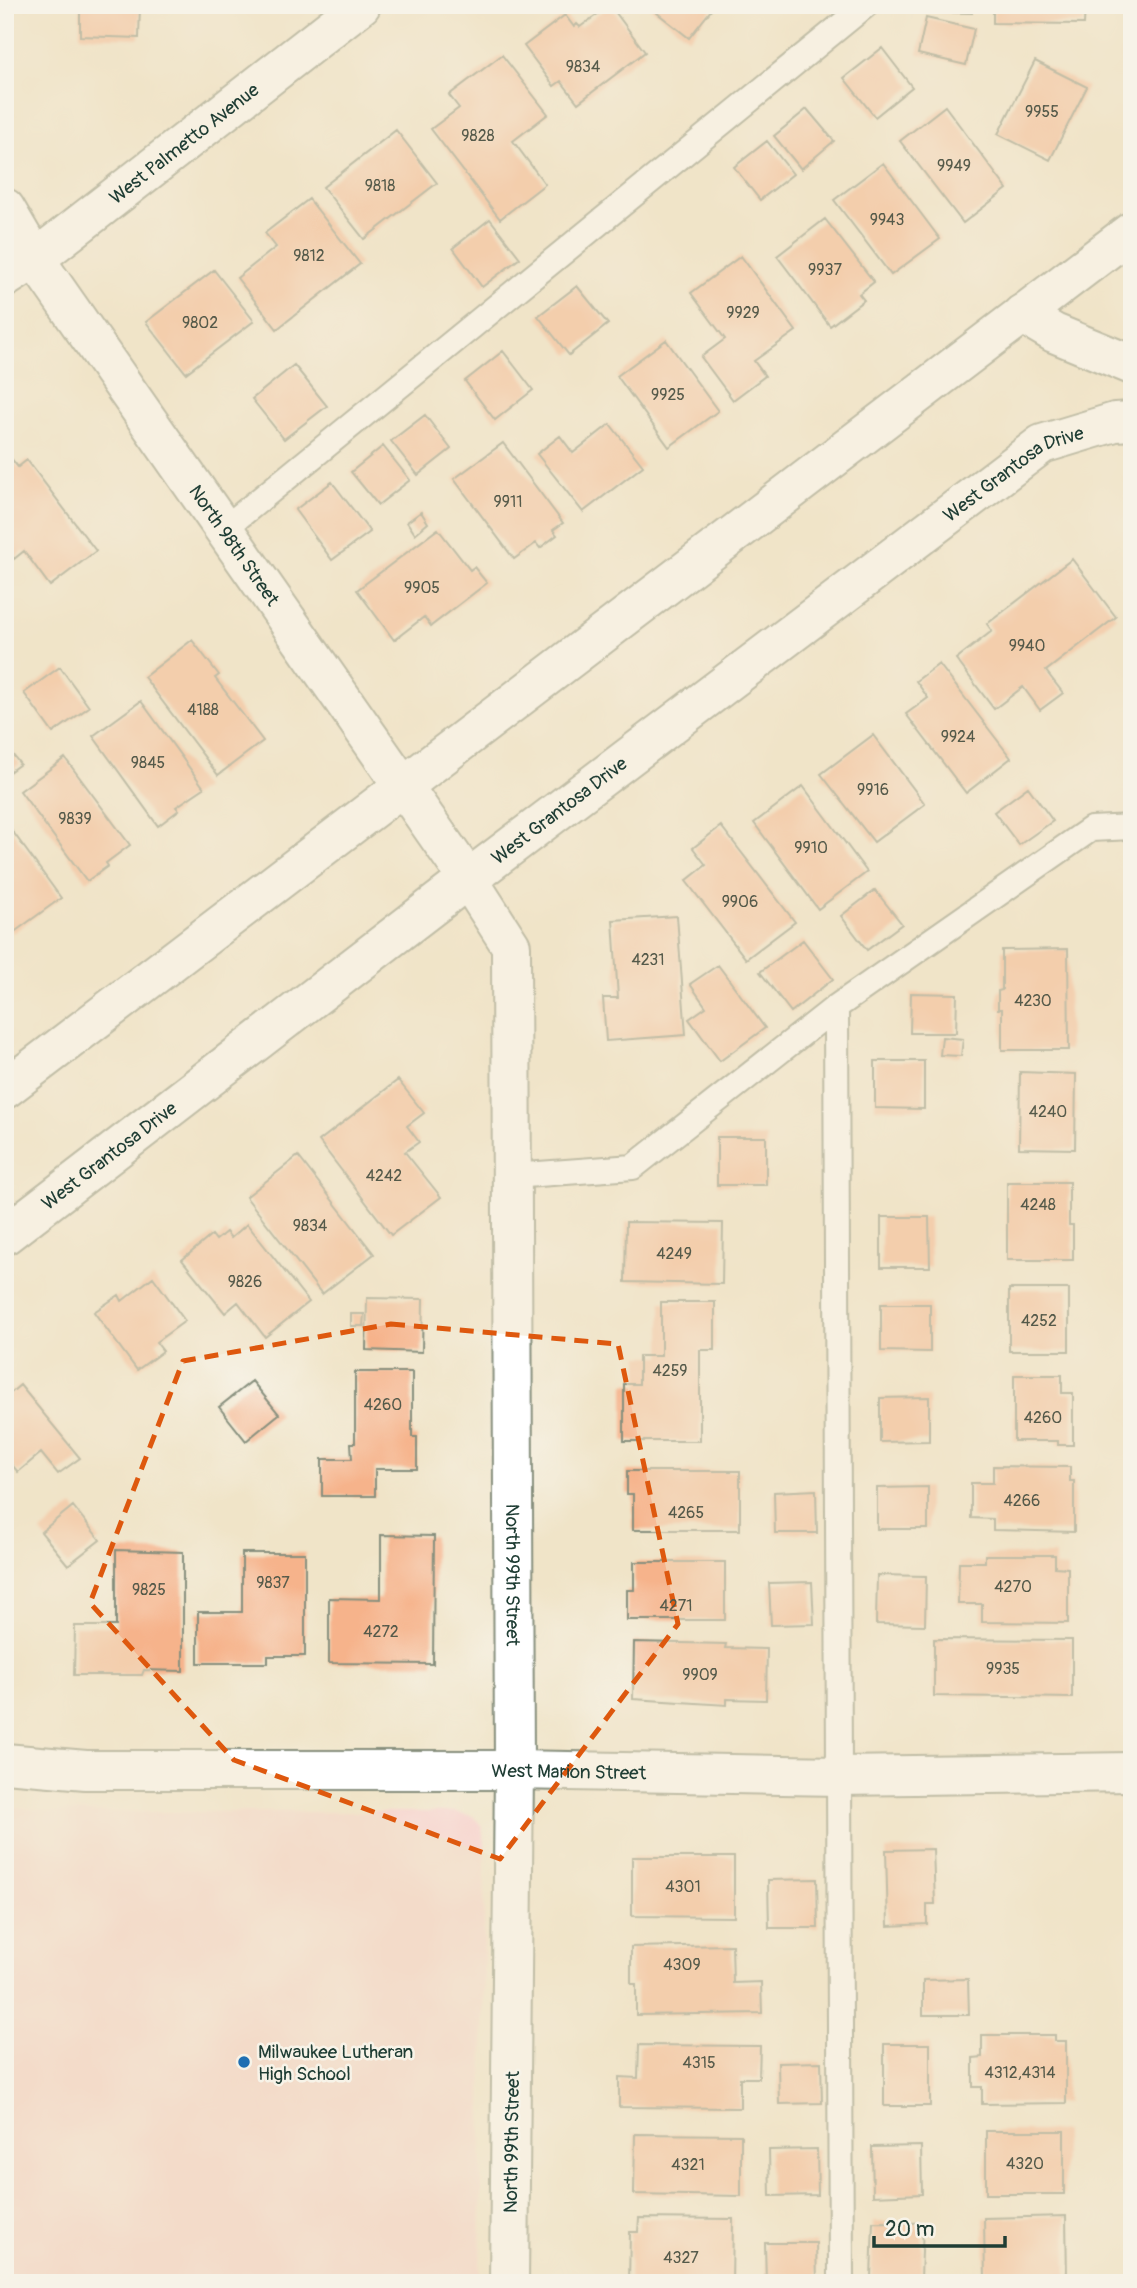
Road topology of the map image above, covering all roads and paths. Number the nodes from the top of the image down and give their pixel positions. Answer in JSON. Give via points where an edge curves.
{"nodes":[{"id":1,"x":361,"y":5,"type":"edge"},
{"id":2,"x":866,"y":5,"type":"edge"},
{"id":3,"x":5,"y":208,"type":"edge"},
{"id":4,"x":1132,"y":230,"type":"edge"},
{"id":5,"x":20,"y":269,"type":"edge"},
{"id":6,"x":1022,"y":314,"type":"junction"},
{"id":7,"x":1132,"y":365,"type":"edge"},
{"id":8,"x":1132,"y":421,"type":"edge"},
{"id":9,"x":224,"y":529,"type":"junction"},
{"id":10,"x":404,"y":787,"type":"junction"},
{"id":11,"x":1132,"y":827,"type":"edge"},
{"id":12,"x":468,"y":879,"type":"junction"},
{"id":13,"x":836,"y":1007,"type":"junction"},
{"id":14,"x":5,"y":1090,"type":"edge"},
{"id":15,"x":512,"y":1176,"type":"junction"},
{"id":16,"x":5,"y":1235,"type":"edge"},
{"id":17,"x":5,"y":1763,"type":"edge"},
{"id":18,"x":514,"y":1770,"type":"junction"},
{"id":19,"x":1132,"y":1772,"type":"edge"},
{"id":20,"x":839,"y":1776,"type":"junction"},
{"id":21,"x":509,"y":2283,"type":"edge"},
{"id":22,"x":841,"y":2283,"type":"edge"}],
"edges":[{"from":1,"to":5,"type":"street","name":"West Palmetto Avenue"},
{"from":2,"to":9,"type":"lane"},
{"from":3,"to":5,"type":"street","name":"North 98th Street"},
{"from":4,"to":6,"type":"street"},
{"from":5,"to":9,"type":"street","name":"North 98th Street"},
{"from":6,"to":7,"type":"street","via":[[1054,333]]},
{"from":6,"to":10,"type":"street"},
{"from":8,"to":12,"type":"street","name":"West Grantosa Drive","via":[[1042,444]]},
{"from":9,"to":10,"type":"street","name":"North 98th Street"},
{"from":10,"to":12,"type":"street","name":"North 98th Street"},
{"from":10,"to":14,"type":"street"},
{"from":11,"to":13,"type":"lane","via":[[1091,829]]},
{"from":12,"to":15,"type":"street","name":"North 99th Street","via":[[510,946]]},
{"from":12,"to":16,"type":"street","name":"West Grantosa Drive"},
{"from":13,"to":15,"type":"lane","via":[[633,1167]]},
{"from":13,"to":20,"type":"lane"},
{"from":15,"to":18,"type":"street","name":"North 99th Street"},
{"from":17,"to":18,"type":"street","name":"West Marion Street","via":[[86,1770]]},
{"from":18,"to":20,"type":"street","name":"West Marion Street"},
{"from":18,"to":21,"type":"street","name":"North 99th Street"},
{"from":19,"to":20,"type":"street","name":"West Marion Street"},
{"from":20,"to":22,"type":"lane"}]}
